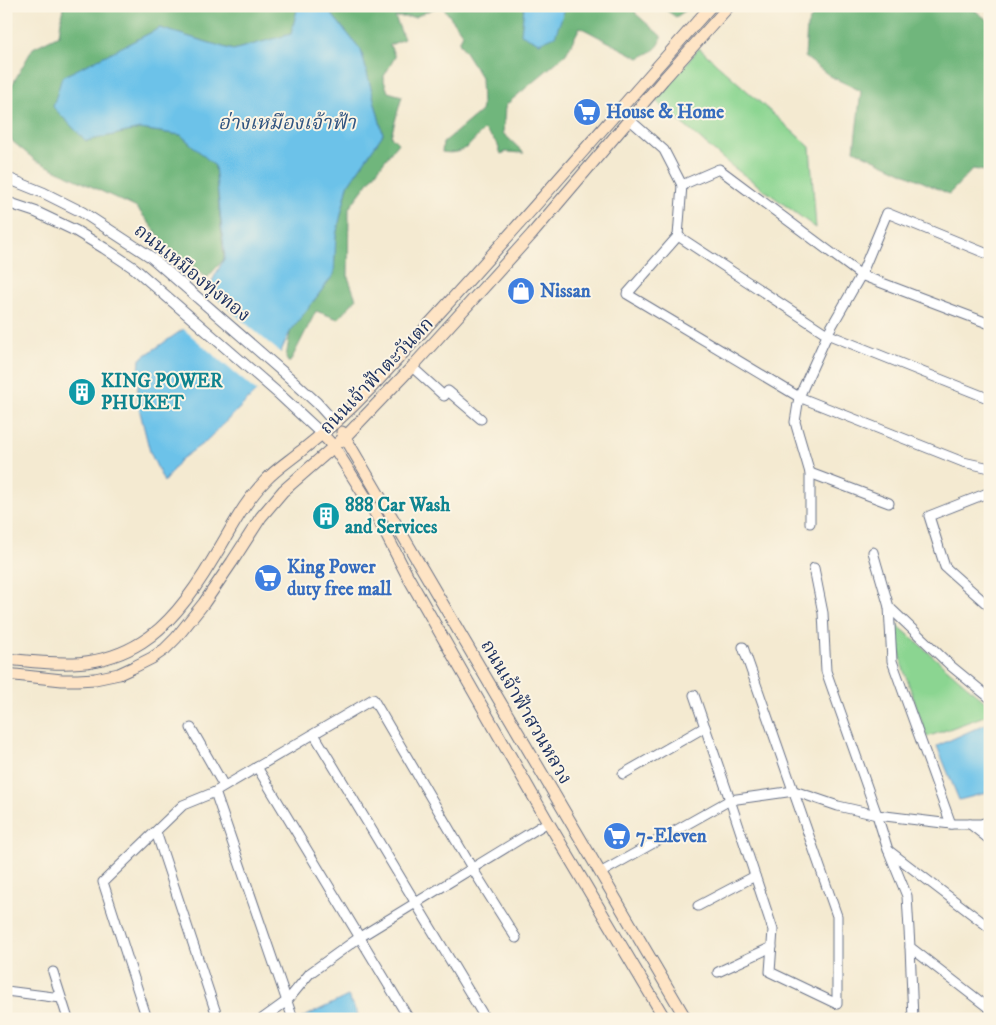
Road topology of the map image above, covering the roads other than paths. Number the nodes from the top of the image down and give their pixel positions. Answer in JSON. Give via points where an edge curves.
{"nodes":[{"id":1,"x":711,"y":6,"type":"edge"},
{"id":2,"x":729,"y":6,"type":"edge"},
{"id":3,"x":630,"y":120,"type":"junction"},
{"id":4,"x":6,"y":179,"type":"edge"},
{"id":5,"x":682,"y":185,"type":"junction"},
{"id":6,"x":6,"y":202,"type":"edge"},
{"id":7,"x":678,"y":236,"type":"junction"},
{"id":8,"x":990,"y":255,"type":"edge"},
{"id":9,"x":861,"y":275,"type":"junction"},
{"id":10,"x":990,"y":324,"type":"edge"},
{"id":11,"x":827,"y":334,"type":"junction"},
{"id":12,"x":412,"y":367,"type":"junction"},
{"id":13,"x":799,"y":397,"type":"junction"},
{"id":14,"x":990,"y":399,"type":"edge"},
{"id":15,"x":481,"y":419,"type":"dead end"},
{"id":16,"x":335,"y":423,"type":"junction"},
{"id":17,"x":322,"y":434,"type":"junction"},
{"id":18,"x":346,"y":436,"type":"junction"},
{"id":19,"x":334,"y":447,"type":"junction"},
{"id":20,"x":990,"y":468,"type":"edge"},
{"id":21,"x":810,"y":473,"type":"junction"},
{"id":22,"x":990,"y":492,"type":"edge"},
{"id":23,"x":889,"y":502,"type":"dead end"},
{"id":24,"x":810,"y":523,"type":"dead end"},
{"id":25,"x":873,"y":552,"type":"dead end"},
{"id":26,"x":814,"y":568,"type":"dead end"},
{"id":27,"x":889,"y":607,"type":"junction"},
{"id":28,"x":990,"y":607,"type":"edge"},
{"id":29,"x":743,"y":647,"type":"dead end"},
{"id":30,"x":6,"y":658,"type":"edge"},
{"id":31,"x":6,"y":674,"type":"edge"},
{"id":32,"x":694,"y":695,"type":"dead end"},
{"id":33,"x":990,"y":698,"type":"edge"},
{"id":34,"x":705,"y":727,"type":"junction"},
{"id":35,"x":191,"y":728,"type":"dead end"},
{"id":36,"x":314,"y":734,"type":"junction"},
{"id":37,"x":258,"y":768,"type":"junction"},
{"id":38,"x":623,"y":774,"type":"dead end"},
{"id":39,"x":224,"y":786,"type":"junction"},
{"id":40,"x":215,"y":792,"type":"junction"},
{"id":41,"x":794,"y":792,"type":"junction"},
{"id":42,"x":730,"y":800,"type":"junction"},
{"id":43,"x":877,"y":815,"type":"junction"},
{"id":44,"x":990,"y":821,"type":"edge"},
{"id":45,"x":548,"y":822,"type":"junction"},
{"id":46,"x":951,"y":824,"type":"junction"},
{"id":47,"x":970,"y":824,"type":"junction"},
{"id":48,"x":156,"y":832,"type":"junction"},
{"id":49,"x":990,"y":840,"type":"edge"},
{"id":50,"x":888,"y":850,"type":"junction"},
{"id":51,"x":472,"y":868,"type":"junction"},
{"id":52,"x":600,"y":873,"type":"junction"},
{"id":53,"x":755,"y":876,"type":"junction"},
{"id":54,"x":416,"y":902,"type":"junction"},
{"id":55,"x":698,"y":906,"type":"dead end"},
{"id":56,"x":990,"y":928,"type":"edge"},
{"id":57,"x":360,"y":937,"type":"junction"},
{"id":58,"x":516,"y":938,"type":"dead end"},
{"id":59,"x":910,"y":947,"type":"junction"},
{"id":60,"x":772,"y":948,"type":"junction"},
{"id":61,"x":53,"y":972,"type":"dead end"},
{"id":62,"x":718,"y":972,"type":"dead end"},
{"id":63,"x":663,"y":980,"type":"junction"},
{"id":64,"x":647,"y":988,"type":"junction"},
{"id":65,"x":6,"y":991,"type":"edge"},
{"id":66,"x":61,"y":998,"type":"junction"},
{"id":67,"x":287,"y":1001,"type":"junction"},
{"id":68,"x":990,"y":1008,"type":"edge"},
{"id":69,"x":482,"y":1012,"type":"dead end"},
{"id":70,"x":68,"y":1019,"type":"edge"},
{"id":71,"x":147,"y":1019,"type":"edge"},
{"id":72,"x":218,"y":1019,"type":"edge"},
{"id":73,"x":262,"y":1019,"type":"edge"},
{"id":74,"x":293,"y":1019,"type":"edge"},
{"id":75,"x":409,"y":1019,"type":"edge"},
{"id":76,"x":665,"y":1019,"type":"edge"},
{"id":77,"x":686,"y":1019,"type":"edge"},
{"id":78,"x":913,"y":1019,"type":"edge"}],
"edges":[{"from":1,"to":16,"type":"main road","name":"ถนนเจ้าฟ้าตะวันตก","via":[[477,271],[366,394]]},
{"from":2,"to":3,"type":"main road","name":"ถนนเจ้าฟ้าตะวันตก"},
{"from":3,"to":5,"type":"street","via":[[664,150]]},
{"from":3,"to":12,"type":"main road","name":"ถนนเจ้าฟ้าตะวันตก"},
{"from":4,"to":16,"type":"street","name":"ถนนเหมืองทุ่งทอง","via":[[82,212],[151,257],[292,380]]},
{"from":5,"to":7,"type":"street"},
{"from":5,"to":9,"type":"street","via":[[719,169]]},
{"from":6,"to":17,"type":"street","name":"ถนนเหมืองทุ่งทอง","via":[[36,212],[76,232],[134,268]]},
{"from":7,"to":11,"type":"street"},
{"from":7,"to":13,"type":"street","via":[[627,294]]},
{"from":8,"to":9,"type":"street","via":[[887,213]]},
{"from":9,"to":10,"type":"street"},
{"from":9,"to":11,"type":"street"},
{"from":11,"to":13,"type":"street"},
{"from":11,"to":14,"type":"street"},
{"from":12,"to":15,"type":"street","via":[[444,396],[448,391]]},
{"from":12,"to":18,"type":"main road","name":"ถนนเจ้าฟ้าตะวันตก"},
{"from":13,"to":20,"type":"street","via":[[964,462]]},
{"from":13,"to":21,"type":"street","via":[[795,422]]},
{"from":16,"to":17,"type":"main road","name":"ถนนเจ้าฟ้าตะวันตก"},
{"from":16,"to":18,"type":"main road","name":"ถนนเจ้าฟ้าสวนหลวง"},
{"from":17,"to":19,"type":"main road","name":"ถนนเจ้าฟ้าสวนหลวง"},
{"from":17,"to":30,"type":"main road","name":"ถนนเจ้าฟ้าตะวันตก","via":[[265,480],[239,514],[194,589],[165,623],[144,641],[112,657],[90,662],[57,663]]},
{"from":18,"to":19,"type":"main road","name":"ถนนเจ้าฟ้าตะวันตก"},
{"from":18,"to":52,"type":"main road","name":"ถนนเจ้าฟ้าสวนหลวง"},
{"from":19,"to":31,"type":"main road","name":"ถนนเจ้าฟ้าตะวันตก","via":[[284,491],[261,517],[204,603],[176,638],[158,654],[119,674],[95,678],[62,680]]},
{"from":19,"to":45,"type":"main road","name":"ถนนเจ้าฟ้าสวนหลวง","via":[[373,509],[407,575]]},
{"from":21,"to":23,"type":"street"},
{"from":21,"to":24,"type":"street"},
{"from":22,"to":28,"type":"street","via":[[929,516],[945,567]]},
{"from":25,"to":27,"type":"street"},
{"from":26,"to":43,"type":"street","via":[[823,613],[826,671]]},
{"from":27,"to":33,"type":"street"},
{"from":27,"to":46,"type":"street","via":[[892,661]]},
{"from":29,"to":41,"type":"street"},
{"from":32,"to":34,"type":"street"},
{"from":34,"to":38,"type":"street"},
{"from":34,"to":42,"type":"street"},
{"from":35,"to":39,"type":"street"},
{"from":36,"to":37,"type":"street"},
{"from":36,"to":51,"type":"street","via":[[373,698]]},
{"from":36,"to":54,"type":"street"},
{"from":37,"to":39,"type":"street"},
{"from":37,"to":57,"type":"street"},
{"from":39,"to":40,"type":"street"},
{"from":40,"to":48,"type":"street","via":[[183,805]]},
{"from":40,"to":67,"type":"street"},
{"from":41,"to":42,"type":"street"},
{"from":41,"to":43,"type":"street"},
{"from":41,"to":60,"type":"street","via":[[837,916],[837,1004],[770,972]]},
{"from":42,"to":52,"type":"street"},
{"from":42,"to":53,"type":"street"},
{"from":43,"to":46,"type":"street"},
{"from":43,"to":50,"type":"street"},
{"from":44,"to":47,"type":"street"},
{"from":45,"to":51,"type":"street"},
{"from":45,"to":64,"type":"main road","name":"ถนนเจ้าฟ้าสวนหลวง"},
{"from":46,"to":47,"type":"street"},
{"from":47,"to":49,"type":"street"},
{"from":48,"to":71,"type":"street","via":[[103,882]]},
{"from":48,"to":72,"type":"street"},
{"from":50,"to":56,"type":"street"},
{"from":50,"to":59,"type":"street","via":[[906,896]]},
{"from":51,"to":54,"type":"street"},
{"from":51,"to":58,"type":"street"},
{"from":52,"to":63,"type":"main road","name":"ถนนเจ้าฟ้าสวนหลวง"},
{"from":53,"to":55,"type":"street"},
{"from":53,"to":60,"type":"street","via":[[772,930]]},
{"from":54,"to":57,"type":"street"},
{"from":54,"to":69,"type":"street"},
{"from":57,"to":67,"type":"street","via":[[310,973]]},
{"from":57,"to":75,"type":"street"},
{"from":59,"to":68,"type":"street"},
{"from":59,"to":78,"type":"street"},
{"from":60,"to":62,"type":"street"},
{"from":61,"to":66,"type":"street"},
{"from":63,"to":64,"type":"main road"},
{"from":63,"to":77,"type":"main road","name":"ถนนเจ้าฟ้าสวนหลวง"},
{"from":64,"to":76,"type":"main road","name":"ถนนเจ้าฟ้าสวนหลวง"},
{"from":65,"to":66,"type":"street"},
{"from":66,"to":70,"type":"street"},
{"from":67,"to":73,"type":"street"},
{"from":67,"to":74,"type":"street"}]}
